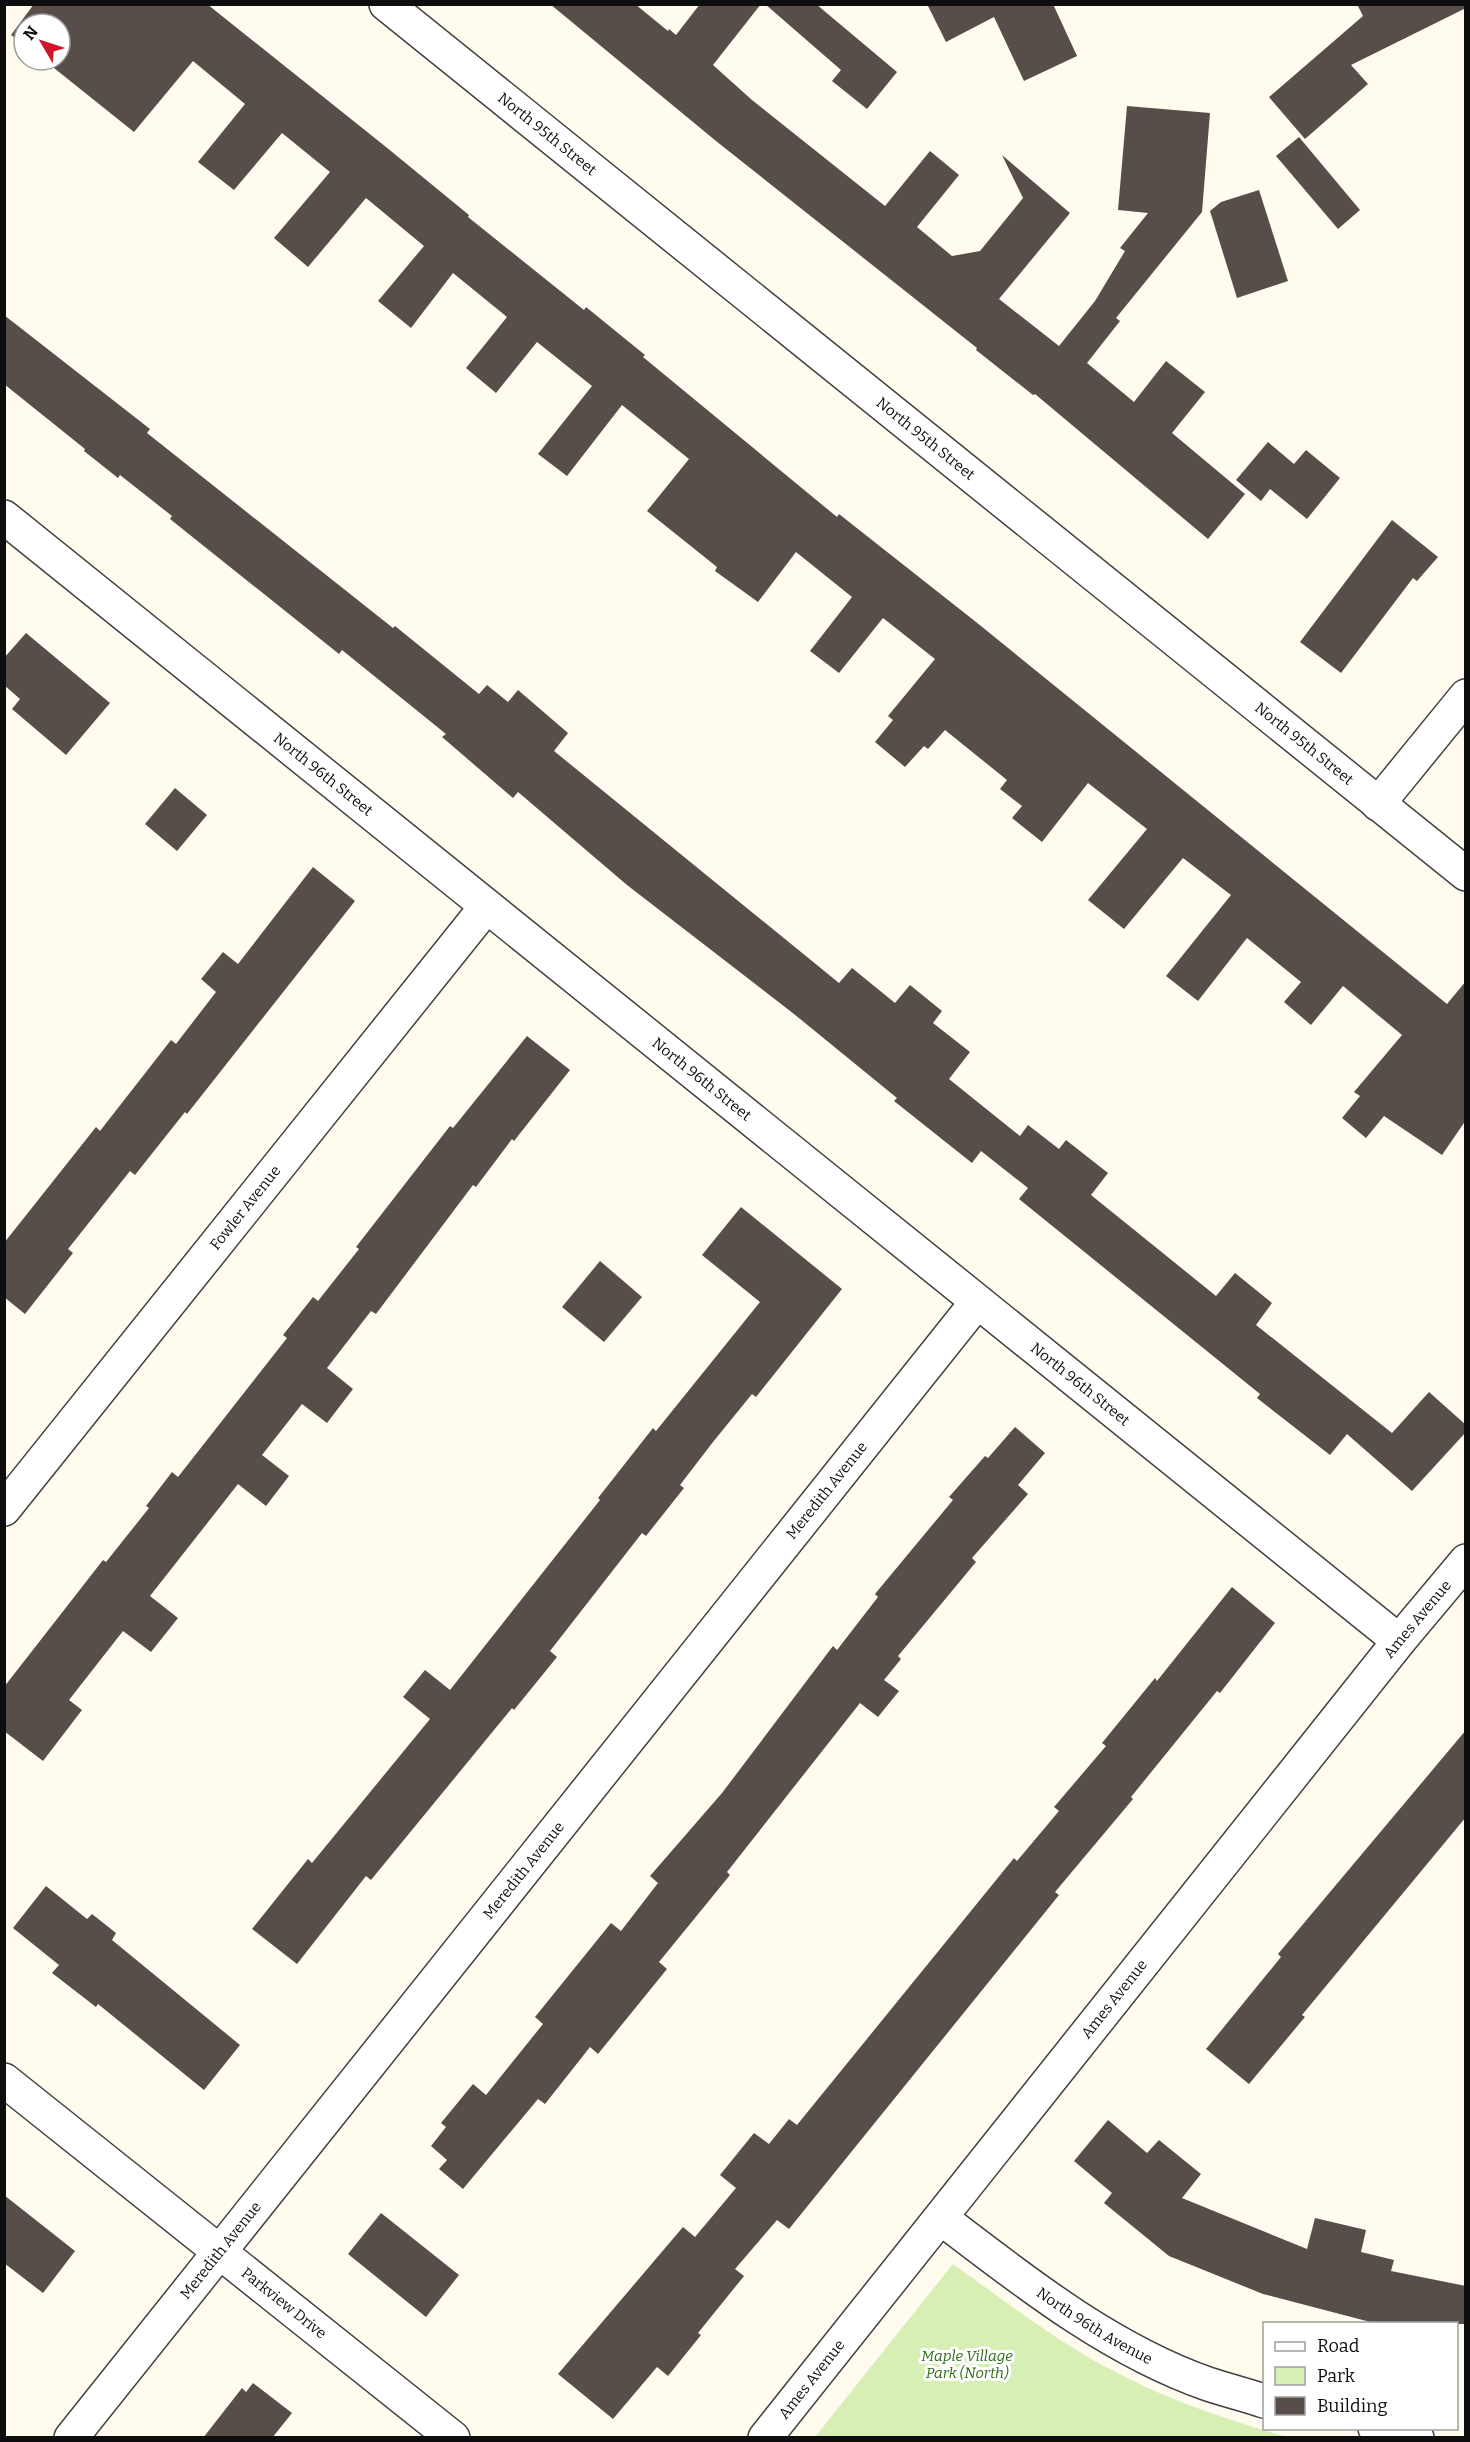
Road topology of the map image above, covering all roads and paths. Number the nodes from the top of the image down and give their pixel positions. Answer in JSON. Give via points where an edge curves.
{"nodes":[{"id":1,"x":386,"y":4,"type":"edge"},
{"id":2,"x":4,"y":517,"type":"edge"},
{"id":3,"x":1466,"y":696,"type":"edge"},
{"id":4,"x":1378,"y":804,"type":"junction"},
{"id":5,"x":1466,"y":874,"type":"edge"},
{"id":6,"x":486,"y":907,"type":"junction"},
{"id":7,"x":977,"y":1302,"type":"junction"},
{"id":8,"x":4,"y":1509,"type":"edge"},
{"id":9,"x":1466,"y":1561,"type":"edge"},
{"id":10,"x":1399,"y":1641,"type":"junction"},
{"id":11,"x":4,"y":2080,"type":"edge"},
{"id":12,"x":941,"y":2218,"type":"junction"},
{"id":13,"x":220,"y":2252,"type":"junction"},
{"id":14,"x":1263,"y":2401,"type":"edge"},
{"id":15,"x":1383,"y":2430,"type":"edge"},
{"id":16,"x":71,"y":2438,"type":"edge"},
{"id":17,"x":453,"y":2438,"type":"edge"},
{"id":18,"x":765,"y":2438,"type":"edge"},
{"id":19,"x":1417,"y":2438,"type":"edge"}],
"edges":[{"from":1,"to":4,"type":"street","name":"North 95th Street"},
{"from":2,"to":6,"type":"street","name":"North 96th Street"},
{"from":3,"to":4,"type":"street"},
{"from":4,"to":5,"type":"street","name":"North 95th Street"},
{"from":6,"to":7,"type":"street","name":"North 96th Street"},
{"from":6,"to":8,"type":"street","name":"Fowler Avenue"},
{"from":7,"to":10,"type":"street","name":"North 96th Street"},
{"from":7,"to":13,"type":"street","name":"Meredith Avenue"},
{"from":9,"to":10,"type":"street","name":"Ames Avenue"},
{"from":10,"to":12,"type":"street","name":"Ames Avenue"},
{"from":11,"to":13,"type":"street","name":"Parkview Drive"},
{"from":12,"to":14,"type":"street","name":"North 96th Avenue","via":[[1026,2283],[1143,2355],[1206,2384]]},
{"from":12,"to":18,"type":"street","name":"Ames Avenue"},
{"from":13,"to":16,"type":"street","name":"Meredith Avenue"},
{"from":13,"to":17,"type":"street","name":"Parkview Drive"},
{"from":15,"to":19,"type":"street"}]}
